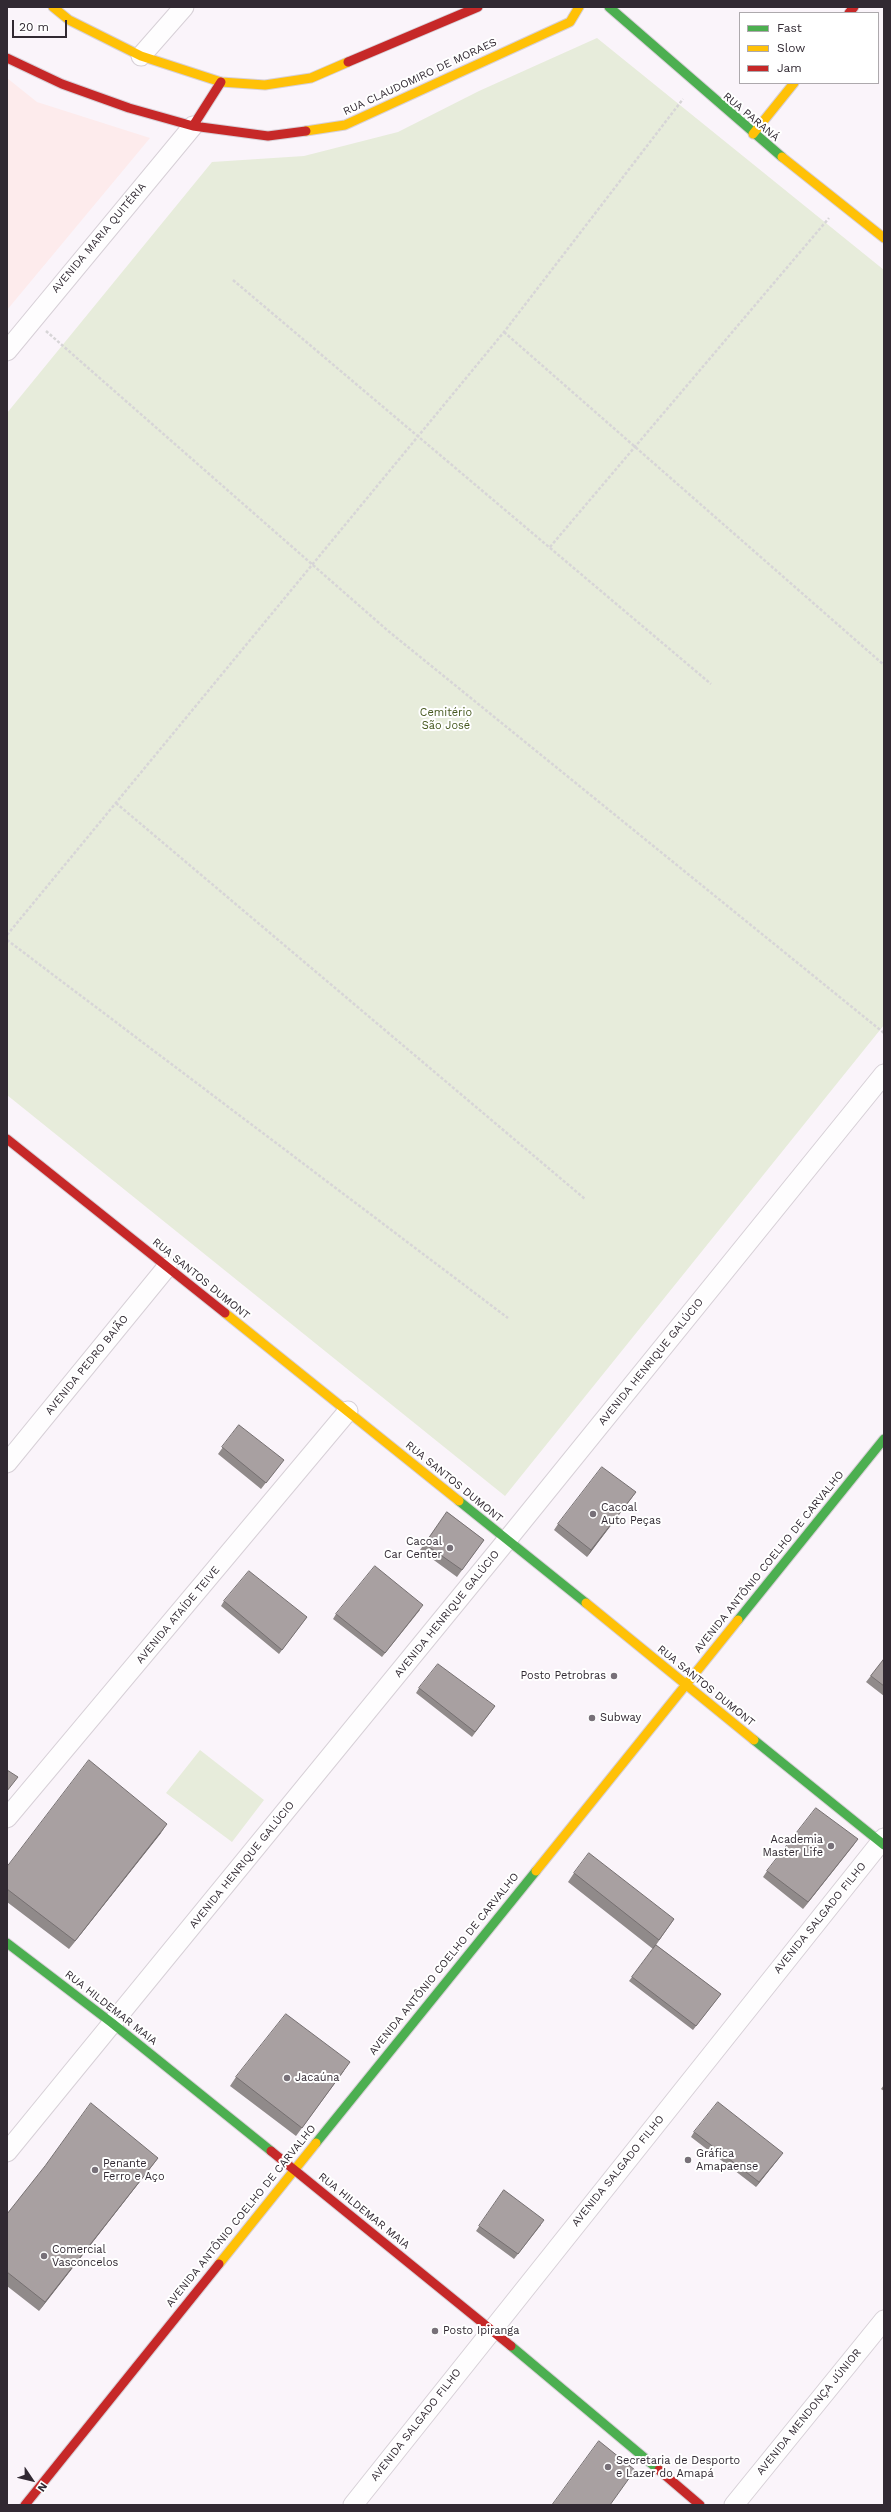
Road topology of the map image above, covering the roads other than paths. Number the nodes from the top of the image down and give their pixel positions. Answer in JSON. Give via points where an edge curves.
{"nodes":[{"id":1,"x":53,"y":7,"type":"edge"},
{"id":2,"x":184,"y":7,"type":"edge"},
{"id":3,"x":478,"y":7,"type":"edge"},
{"id":4,"x":579,"y":7,"type":"edge"},
{"id":5,"x":609,"y":7,"type":"edge"},
{"id":6,"x":142,"y":56,"type":"junction"},
{"id":7,"x":7,"y":58,"type":"edge"},
{"id":8,"x":221,"y":82,"type":"junction"},
{"id":9,"x":793,"y":84,"type":"edge"},
{"id":10,"x":193,"y":126,"type":"junction"},
{"id":11,"x":753,"y":134,"type":"junction"},
{"id":12,"x":884,"y":238,"type":"edge"},
{"id":13,"x":7,"y":351,"type":"edge"},
{"id":14,"x":884,"y":1074,"type":"edge"},
{"id":15,"x":7,"y":1139,"type":"edge"},
{"id":16,"x":166,"y":1267,"type":"junction"},
{"id":17,"x":348,"y":1411,"type":"junction"},
{"id":18,"x":884,"y":1439,"type":"edge"},
{"id":19,"x":7,"y":1463,"type":"edge"},
{"id":20,"x":507,"y":1540,"type":"junction"},
{"id":21,"x":685,"y":1685,"type":"junction"},
{"id":22,"x":7,"y":1818,"type":"edge"},
{"id":23,"x":883,"y":1842,"type":"edge"},
{"id":24,"x":7,"y":1943,"type":"edge"},
{"id":25,"x":112,"y":2023,"type":"junction"},
{"id":26,"x":7,"y":2152,"type":"edge"},
{"id":27,"x":293,"y":2170,"type":"junction"},
{"id":28,"x":884,"y":2320,"type":"edge"},
{"id":29,"x":492,"y":2330,"type":"junction"},
{"id":30,"x":25,"y":2505,"type":"edge"},
{"id":31,"x":353,"y":2505,"type":"edge"},
{"id":32,"x":700,"y":2505,"type":"edge"},
{"id":33,"x":734,"y":2505,"type":"edge"}],
"edges":[{"from":1,"to":6,"type":"main road","via":[[69,20]]},
{"from":2,"to":6,"type":"street"},
{"from":3,"to":8,"type":"main road","via":[[311,78],[264,85]]},
{"from":4,"to":10,"type":"main road","name":"RUA CLAUDOMIRO DE MORAES","via":[[570,22],[345,125],[268,136]]},
{"from":5,"to":11,"type":"main road","name":"RUA PARANÁ"},
{"from":6,"to":8,"type":"main road"},
{"from":7,"to":10,"type":"main road","name":"RUA CLAUDOMIRO DE MORAES","via":[[62,84],[129,108]]},
{"from":8,"to":10,"type":"main road"},
{"from":9,"to":11,"type":"main road"},
{"from":10,"to":13,"type":"street","name":"AVENIDA MARIA QUITÉRIA"},
{"from":11,"to":12,"type":"main road","name":"RUA PARANÁ"},
{"from":14,"to":20,"type":"street","name":"AVENIDA HENRIQUE GALÚCIO"},
{"from":15,"to":16,"type":"main road","name":"RUA SANTOS DUMONT"},
{"from":16,"to":17,"type":"main road","name":"RUA SANTOS DUMONT"},
{"from":16,"to":19,"type":"street","name":"AVENIDA PEDRO BAIÃO"},
{"from":17,"to":20,"type":"main road","name":"RUA SANTOS DUMONT"},
{"from":17,"to":22,"type":"street","name":"AVENIDA ATAÍDE TEIVE"},
{"from":18,"to":21,"type":"main road","name":"AVENIDA ANTÔNIO COELHO DE CARVALHO"},
{"from":20,"to":21,"type":"main road","name":"RUA SANTOS DUMONT"},
{"from":20,"to":25,"type":"street","name":"AVENIDA HENRIQUE GALÚCIO"},
{"from":21,"to":23,"type":"main road","name":"RUA SANTOS DUMONT"},
{"from":21,"to":27,"type":"main road","name":"AVENIDA ANTÔNIO COELHO DE CARVALHO"},
{"from":23,"to":29,"type":"street","name":"AVENIDA SALGADO FILHO"},
{"from":24,"to":25,"type":"main road","name":"RUA HILDEMAR MAIA"},
{"from":25,"to":26,"type":"street","name":"AVENIDA HENRIQUE GALÚCIO"},
{"from":25,"to":27,"type":"main road","name":"RUA HILDEMAR MAIA"},
{"from":27,"to":29,"type":"main road","name":"RUA HILDEMAR MAIA"},
{"from":27,"to":30,"type":"main road","name":"AVENIDA ANTÔNIO COELHO DE CARVALHO"},
{"from":28,"to":33,"type":"street","name":"AVENIDA MENDONÇA JÚNIOR"},
{"from":29,"to":31,"type":"street","name":"AVENIDA SALGADO FILHO"},
{"from":29,"to":32,"type":"main road","name":"RUA HILDEMAR MAIA"}]}
